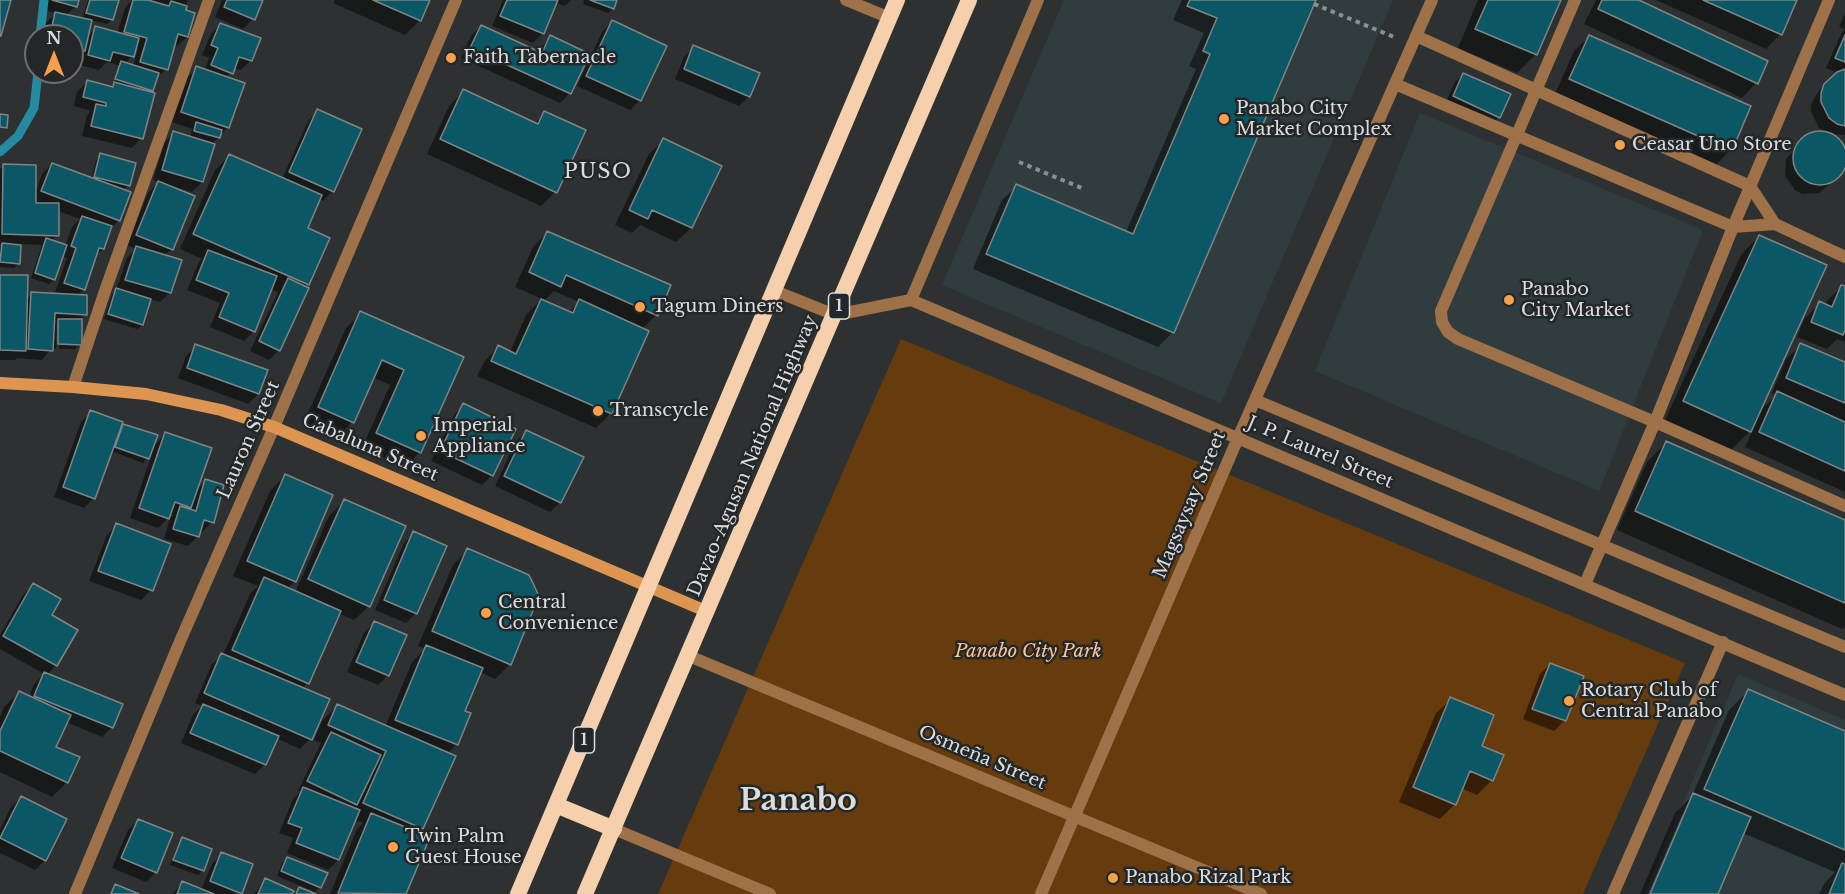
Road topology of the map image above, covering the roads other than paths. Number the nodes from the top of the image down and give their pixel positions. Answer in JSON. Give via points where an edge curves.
{"nodes":[{"id":1,"x":209,"y":0,"type":"edge"},
{"id":2,"x":456,"y":0,"type":"edge"},
{"id":3,"x":846,"y":0,"type":"edge"},
{"id":4,"x":897,"y":0,"type":"edge"},
{"id":5,"x":969,"y":0,"type":"edge"},
{"id":6,"x":1038,"y":0,"type":"edge"},
{"id":7,"x":1432,"y":0,"type":"edge"},
{"id":8,"x":1575,"y":0,"type":"edge"},
{"id":9,"x":1829,"y":0,"type":"edge"},
{"id":10,"x":890,"y":18,"type":"junction"},
{"id":11,"x":1414,"y":41,"type":"junction"},
{"id":12,"x":1395,"y":84,"type":"junction"},
{"id":13,"x":1537,"y":91,"type":"junction"},
{"id":14,"x":1518,"y":136,"type":"junction"},
{"id":15,"x":1750,"y":186,"type":"junction"},
{"id":16,"x":1775,"y":224,"type":"junction"},
{"id":17,"x":1732,"y":227,"type":"junction"},
{"id":18,"x":1845,"y":257,"type":"edge"},
{"id":19,"x":775,"y":291,"type":"junction"},
{"id":20,"x":911,"y":300,"type":"junction"},
{"id":21,"x":835,"y":315,"type":"junction"},
{"id":22,"x":0,"y":383,"type":"edge"},
{"id":23,"x":74,"y":387,"type":"junction"},
{"id":24,"x":1255,"y":400,"type":"junction"},
{"id":25,"x":1655,"y":422,"type":"junction"},
{"id":26,"x":274,"y":427,"type":"junction"},
{"id":27,"x":1238,"y":438,"type":"junction"},
{"id":28,"x":1845,"y":506,"type":"edge"},
{"id":29,"x":1601,"y":546,"type":"junction"},
{"id":30,"x":1585,"y":584,"type":"junction"},
{"id":31,"x":649,"y":587,"type":"junction"},
{"id":32,"x":708,"y":612,"type":"junction"},
{"id":33,"x":1723,"y":642,"type":"junction"},
{"id":34,"x":1845,"y":647,"type":"edge"},
{"id":35,"x":689,"y":656,"type":"junction"},
{"id":36,"x":1845,"y":695,"type":"edge"},
{"id":37,"x":556,"y":805,"type":"junction"},
{"id":38,"x":1074,"y":816,"type":"junction"},
{"id":39,"x":614,"y":829,"type":"junction"},
{"id":40,"x":75,"y":894,"type":"edge"},
{"id":41,"x":518,"y":894,"type":"edge"},
{"id":42,"x":585,"y":894,"type":"edge"},
{"id":43,"x":770,"y":894,"type":"edge"},
{"id":44,"x":1041,"y":894,"type":"edge"},
{"id":45,"x":1262,"y":894,"type":"edge"},
{"id":46,"x":1613,"y":894,"type":"edge"}],
"edges":[{"from":1,"to":23,"type":"street"},
{"from":2,"to":26,"type":"street","name":"Lauron Street"},
{"from":3,"to":10,"type":"street"},
{"from":4,"to":10,"type":"highway","number":"1"},
{"from":5,"to":21,"type":"highway","name":"Davao-Agusan National Highway","number":"1"},
{"from":6,"to":20,"type":"street"},
{"from":7,"to":11,"type":"street","name":"Magsaysay Street"},
{"from":8,"to":13,"type":"street"},
{"from":9,"to":15,"type":"street"},
{"from":10,"to":19,"type":"highway","number":"1"},
{"from":11,"to":12,"type":"street","name":"Magsaysay Street"},
{"from":11,"to":13,"type":"street"},
{"from":12,"to":14,"type":"street"},
{"from":12,"to":24,"type":"street","name":"Magsaysay Street"},
{"from":13,"to":14,"type":"street"},
{"from":13,"to":15,"type":"street"},
{"from":14,"to":17,"type":"street"},
{"from":14,"to":25,"type":"street","via":[[1441,311],[1442,322],[1458,339]]},
{"from":15,"to":16,"type":"street"},
{"from":15,"to":17,"type":"street"},
{"from":16,"to":17,"type":"street"},
{"from":16,"to":18,"type":"street"},
{"from":17,"to":25,"type":"street"},
{"from":19,"to":21,"type":"street"},
{"from":19,"to":31,"type":"highway","number":"1"},
{"from":20,"to":21,"type":"street"},
{"from":20,"to":27,"type":"street","name":"J. P. Laurel Street"},
{"from":21,"to":32,"type":"highway","name":"Davao-Agusan National Highway","number":"1"},
{"from":22,"to":23,"type":"main road","name":"Cabaluna Street"},
{"from":23,"to":26,"type":"main road","name":"Cabaluna Street","via":[[146,394],[221,410]]},
{"from":24,"to":27,"type":"street","name":"Magsaysay Street"},
{"from":24,"to":29,"type":"street","name":"J. P. Laurel Street"},
{"from":25,"to":28,"type":"street"},
{"from":25,"to":29,"type":"street"},
{"from":26,"to":31,"type":"main road","name":"Cabaluna Street"},
{"from":26,"to":40,"type":"street","name":"Lauron Street"},
{"from":27,"to":30,"type":"street","name":"J. P. Laurel Street"},
{"from":27,"to":38,"type":"street","name":"Magsaysay Street"},
{"from":29,"to":30,"type":"street"},
{"from":29,"to":34,"type":"street","name":"J. P. Laurel Street"},
{"from":30,"to":33,"type":"street","name":"J. P. Laurel Street"},
{"from":31,"to":32,"type":"main road","name":"Cabaluna Street"},
{"from":31,"to":37,"type":"highway","number":"1"},
{"from":32,"to":35,"type":"highway","name":"Davao-Agusan National Highway","number":"1"},
{"from":33,"to":36,"type":"street","name":"J. P. Laurel Street"},
{"from":33,"to":46,"type":"street"},
{"from":35,"to":38,"type":"street","name":"Osmeña Street"},
{"from":35,"to":39,"type":"highway","name":"Davao-Agusan National Highway","number":"1"},
{"from":37,"to":39,"type":"highway"},
{"from":37,"to":41,"type":"highway","number":"1"},
{"from":38,"to":44,"type":"street","name":"Magsaysay Street"},
{"from":38,"to":45,"type":"street","name":"Osmeña Street"},
{"from":39,"to":42,"type":"highway","name":"Davao-Agusan National Highway","number":"1"},
{"from":39,"to":43,"type":"street"}]}
